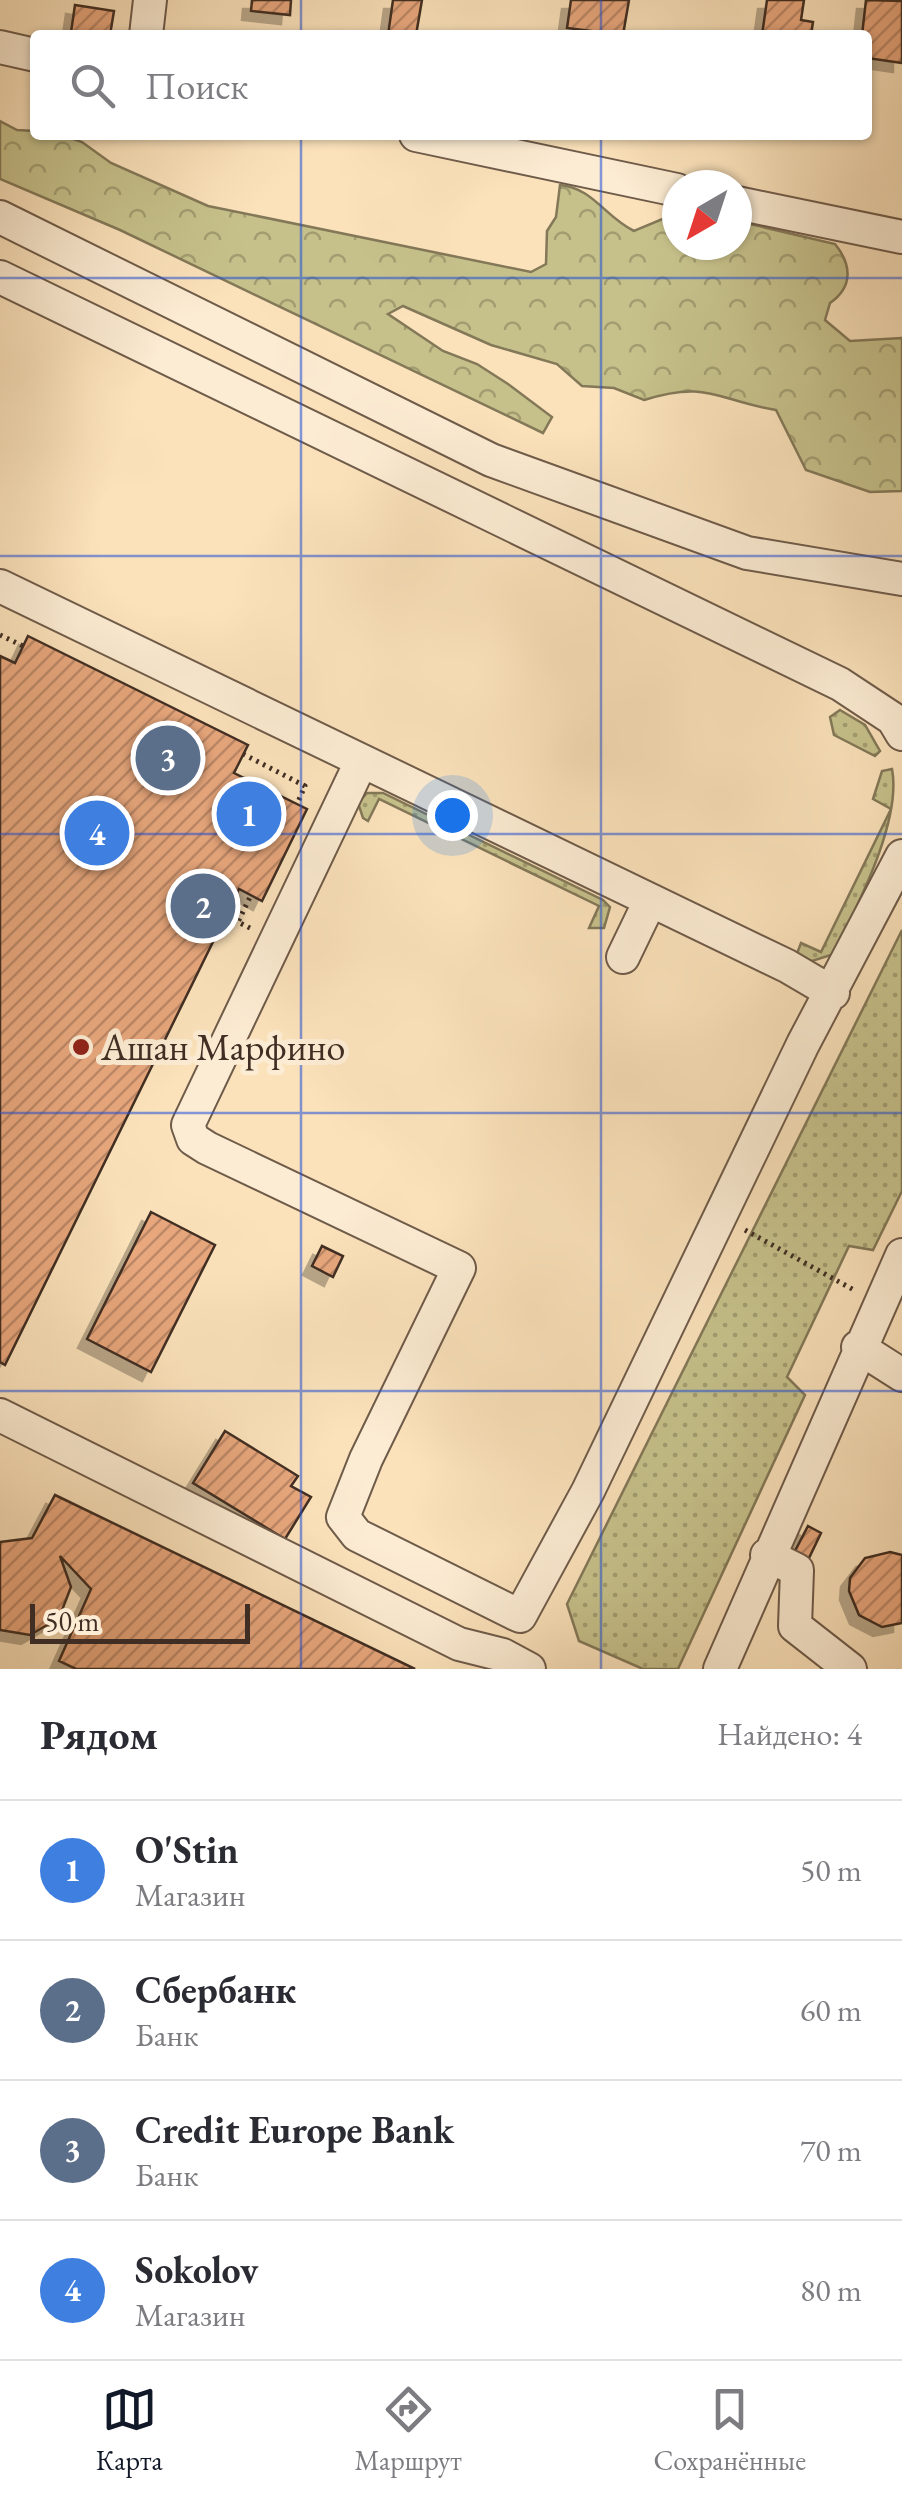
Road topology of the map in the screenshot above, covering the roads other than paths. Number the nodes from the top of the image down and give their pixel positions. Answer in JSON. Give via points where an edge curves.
{"nodes":[{"id":1,"x":150,"y":0,"type":"edge"},
{"id":2,"x":147,"y":30,"type":"edge"},
{"id":3,"x":0,"y":48,"type":"edge"},
{"id":4,"x":30,"y":54,"type":"edge"},
{"id":5,"x":440,"y":140,"type":"edge"},
{"id":6,"x":662,"y":187,"type":"edge"},
{"id":7,"x":752,"y":205,"type":"edge"},
{"id":8,"x":0,"y":217,"type":"edge"},
{"id":9,"x":902,"y":237,"type":"edge"},
{"id":10,"x":0,"y":277,"type":"edge"},
{"id":11,"x":135,"y":284,"type":"junction"},
{"id":12,"x":112,"y":332,"type":"junction"},
{"id":13,"x":902,"y":579,"type":"edge"},
{"id":14,"x":0,"y":586,"type":"edge"},
{"id":15,"x":902,"y":734,"type":"edge"},
{"id":16,"x":361,"y":762,"type":"junction"},
{"id":17,"x":902,"y":856,"type":"edge"},
{"id":18,"x":650,"y":901,"type":"junction"},
{"id":19,"x":624,"y":957,"type":"dead end"},
{"id":20,"x":833,"y":992,"type":"junction"},
{"id":21,"x":902,"y":1255,"type":"edge"},
{"id":22,"x":858,"y":1347,"type":"junction"},
{"id":23,"x":902,"y":1375,"type":"edge"},
{"id":24,"x":0,"y":1415,"type":"edge"},
{"id":25,"x":767,"y":1555,"type":"junction"},
{"id":26,"x":520,"y":1616,"type":"junction"},
{"id":27,"x":516,"y":1662,"type":"edge"},
{"id":28,"x":720,"y":1669,"type":"edge"},
{"id":29,"x":850,"y":1669,"type":"edge"}],
"edges":[{"from":1,"to":2,"type":"street"},
{"from":3,"to":4,"type":"street"},
{"from":5,"to":6,"type":"street"},
{"from":7,"to":9,"type":"street"},
{"from":8,"to":11,"type":"street"},
{"from":10,"to":12,"type":"street"},
{"from":11,"to":12,"type":"street"},
{"from":11,"to":13,"type":"street","via":[[491,460],[747,553]]},
{"from":12,"to":15,"type":"street","via":[[840,684],[893,719]]},
{"from":14,"to":16,"type":"street"},
{"from":16,"to":18,"type":"street"},
{"from":16,"to":26,"type":"street","via":[[188,1125],[207,1148],[458,1268],[343,1517],[357,1534]]},
{"from":17,"to":20,"type":"street"},
{"from":18,"to":19,"type":"street"},
{"from":18,"to":20,"type":"street"},
{"from":20,"to":26,"type":"street"},
{"from":21,"to":22,"type":"street"},
{"from":22,"to":23,"type":"street"},
{"from":22,"to":25,"type":"street"},
{"from":24,"to":27,"type":"street","via":[[459,1644]]},
{"from":25,"to":28,"type":"street"},
{"from":25,"to":29,"type":"street","via":[[797,1570],[795,1626]]},
{"from":26,"to":27,"type":"street"}]}
